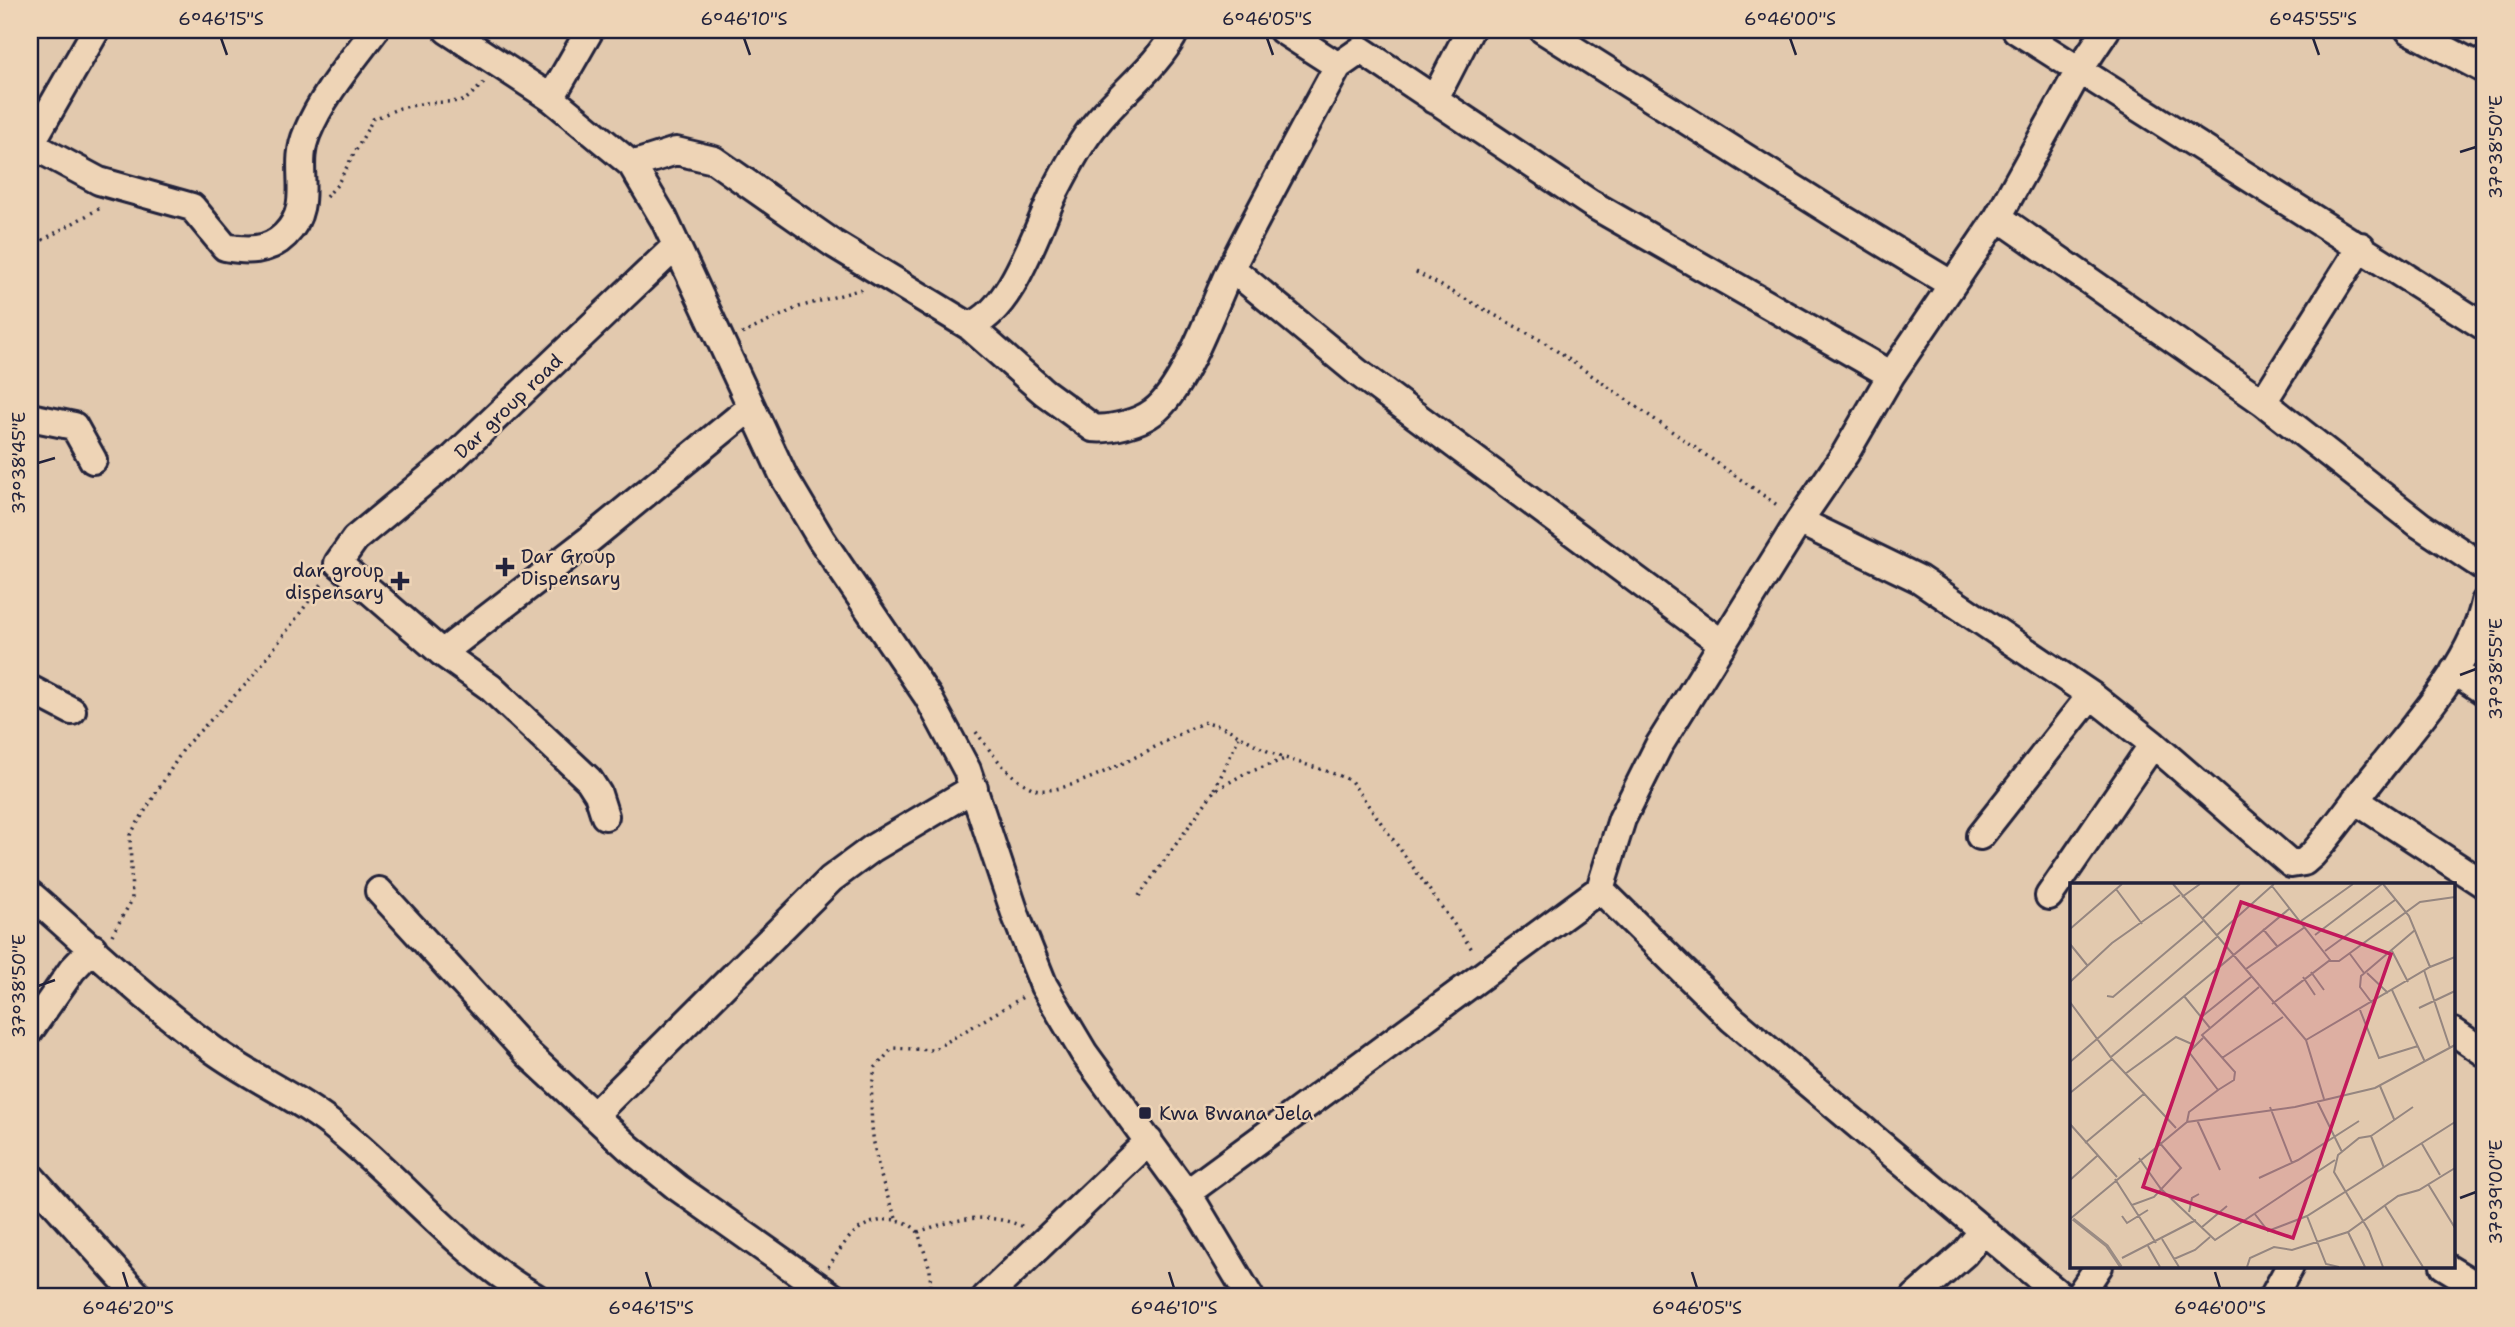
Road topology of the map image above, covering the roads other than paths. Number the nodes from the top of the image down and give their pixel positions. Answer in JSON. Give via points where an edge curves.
{"nodes":[{"id":1,"x":96,"y":30,"type":"edge"},
{"id":2,"x":375,"y":30,"type":"edge"},
{"id":3,"x":447,"y":30,"type":"edge"},
{"id":4,"x":590,"y":30,"type":"edge"},
{"id":5,"x":1176,"y":30,"type":"edge"},
{"id":6,"x":1282,"y":30,"type":"edge"},
{"id":7,"x":1470,"y":30,"type":"edge"},
{"id":8,"x":1544,"y":30,"type":"edge"},
{"id":9,"x":2015,"y":30,"type":"edge"},
{"id":10,"x":2106,"y":30,"type":"edge"},
{"id":11,"x":2409,"y":30,"type":"edge"},
{"id":12,"x":1338,"y":66,"type":"junction"},
{"id":13,"x":2080,"y":69,"type":"junction"},
{"id":14,"x":2485,"y":70,"type":"edge"},
{"id":15,"x":551,"y":98,"type":"junction"},
{"id":16,"x":1434,"y":100,"type":"junction"},
{"id":17,"x":30,"y":144,"type":"edge"},
{"id":18,"x":632,"y":166,"type":"junction"},
{"id":19,"x":1998,"y":217,"type":"junction"},
{"id":20,"x":676,"y":246,"type":"junction"},
{"id":21,"x":2361,"y":246,"type":"junction"},
{"id":22,"x":1231,"y":268,"type":"junction"},
{"id":23,"x":1951,"y":284,"type":"junction"},
{"id":24,"x":969,"y":326,"type":"junction"},
{"id":25,"x":2485,"y":327,"type":"edge"},
{"id":26,"x":1891,"y":375,"type":"junction"},
{"id":27,"x":2263,"y":402,"type":"junction"},
{"id":28,"x":750,"y":408,"type":"junction"},
{"id":29,"x":30,"y":417,"type":"edge"},
{"id":30,"x":93,"y":460,"type":"dead end"},
{"id":31,"x":1798,"y":521,"type":"junction"},
{"id":32,"x":2485,"y":568,"type":"edge"},
{"id":33,"x":2485,"y":602,"type":"edge"},
{"id":34,"x":1723,"y":643,"type":"junction"},
{"id":35,"x":442,"y":653,"type":"junction"},
{"id":36,"x":2454,"y":671,"type":"junction"},
{"id":37,"x":30,"y":689,"type":"edge"},
{"id":38,"x":2485,"y":692,"type":"edge"},
{"id":39,"x":2091,"y":695,"type":"junction"},
{"id":40,"x":72,"y":712,"type":"dead end"},
{"id":41,"x":2153,"y":744,"type":"junction"},
{"id":42,"x":974,"y":788,"type":"junction"},
{"id":43,"x":2355,"y":800,"type":"junction"},
{"id":44,"x":605,"y":816,"type":"dead end"},
{"id":45,"x":1980,"y":836,"type":"dead end"},
{"id":46,"x":2290,"y":874,"type":"edge"},
{"id":47,"x":2485,"y":885,"type":"edge"},
{"id":48,"x":1600,"y":889,"type":"junction"},
{"id":49,"x":379,"y":891,"type":"dead end"},
{"id":50,"x":30,"y":894,"type":"edge"},
{"id":51,"x":2049,"y":896,"type":"dead end"},
{"id":52,"x":93,"y":948,"type":"junction"},
{"id":53,"x":30,"y":1030,"type":"edge"},
{"id":54,"x":2456,"y":1033,"type":"edge"},
{"id":55,"x":2485,"y":1053,"type":"edge"},
{"id":56,"x":594,"y":1115,"type":"junction"},
{"id":57,"x":1149,"y":1141,"type":"junction"},
{"id":58,"x":30,"y":1176,"type":"edge"},
{"id":59,"x":1186,"y":1193,"type":"junction"},
{"id":60,"x":1982,"y":1232,"type":"junction"},
{"id":61,"x":2098,"y":1268,"type":"edge"},
{"id":62,"x":2289,"y":1268,"type":"edge"},
{"id":63,"x":2447,"y":1268,"type":"edge"},
{"id":64,"x":2485,"y":1291,"type":"edge"},
{"id":65,"x":823,"y":1292,"type":"edge"},
{"id":66,"x":139,"y":1297,"type":"edge"},
{"id":67,"x":535,"y":1297,"type":"edge"},
{"id":68,"x":986,"y":1297,"type":"edge"},
{"id":69,"x":1250,"y":1297,"type":"edge"},
{"id":70,"x":1915,"y":1297,"type":"edge"},
{"id":71,"x":2062,"y":1297,"type":"edge"},
{"id":72,"x":2078,"y":1297,"type":"edge"},
{"id":73,"x":2273,"y":1297,"type":"edge"}],
"edges":[{"from":1,"to":17,"type":"street"},
{"from":2,"to":17,"type":"street","via":[[320,106],[305,136],[297,223],[267,247],[247,251],[225,247],[192,208],[99,181]]},
{"from":3,"to":15,"type":"street"},
{"from":4,"to":15,"type":"street"},
{"from":5,"to":24,"type":"street","via":[[1139,78],[1097,121],[1056,189],[1002,300],[988,318]]},
{"from":6,"to":12,"type":"street"},
{"from":7,"to":16,"type":"street"},
{"from":8,"to":23,"type":"street"},
{"from":9,"to":13,"type":"street"},
{"from":10,"to":13,"type":"street"},
{"from":11,"to":14,"type":"street"},
{"from":12,"to":16,"type":"street","via":[[1361,50]]},
{"from":12,"to":22,"type":"street"},
{"from":13,"to":19,"type":"street"},
{"from":13,"to":21,"type":"street"},
{"from":15,"to":18,"type":"street"},
{"from":16,"to":26,"type":"street","via":[[1590,203]]},
{"from":18,"to":20,"type":"street"},
{"from":18,"to":24,"type":"street","via":[[676,151],[714,160],[834,244]]},
{"from":19,"to":23,"type":"street"},
{"from":19,"to":27,"type":"street"},
{"from":20,"to":28,"type":"street"},
{"from":20,"to":35,"type":"street","name":"Dar group road","via":[[454,457],[355,539],[338,563]]},
{"from":21,"to":25,"type":"street"},
{"from":21,"to":27,"type":"street"},
{"from":22,"to":24,"type":"street","via":[[1186,368],[1164,402],[1137,420],[1100,429],[1086,425],[1044,392]]},
{"from":22,"to":34,"type":"street","via":[[1357,372]]},
{"from":23,"to":26,"type":"street"},
{"from":26,"to":31,"type":"street","via":[[1845,454]]},
{"from":27,"to":32,"type":"street","via":[[2420,525]]},
{"from":28,"to":35,"type":"street"},
{"from":28,"to":42,"type":"street","via":[[821,539],[928,697]]},
{"from":29,"to":30,"type":"street","via":[[74,426]]},
{"from":31,"to":34,"type":"street"},
{"from":31,"to":39,"type":"street","via":[[1919,579]]},
{"from":33,"to":36,"type":"street","via":[[2483,616]]},
{"from":34,"to":48,"type":"street","via":[[1636,786],[1612,844]]},
{"from":35,"to":44,"type":"street","via":[[490,687],[589,780]]},
{"from":36,"to":38,"type":"street"},
{"from":36,"to":43,"type":"street"},
{"from":37,"to":40,"type":"street"},
{"from":39,"to":41,"type":"street"},
{"from":39,"to":45,"type":"street"},
{"from":41,"to":46,"type":"street"},
{"from":41,"to":51,"type":"street"},
{"from":42,"to":56,"type":"street","via":[[873,848],[831,879]]},
{"from":42,"to":57,"type":"street","via":[[1044,986],[1084,1053]]},
{"from":43,"to":46,"type":"street","via":[[2312,855]]},
{"from":43,"to":47,"type":"street"},
{"from":48,"to":59,"type":"street"},
{"from":48,"to":60,"type":"street","via":[[1732,1019]]},
{"from":49,"to":56,"type":"street","via":[[529,1055]]},
{"from":50,"to":52,"type":"street"},
{"from":52,"to":53,"type":"street"},
{"from":52,"to":67,"type":"street","via":[[194,1036],[341,1131],[435,1220]]},
{"from":54,"to":55,"type":"street"},
{"from":56,"to":65,"type":"street","via":[[677,1187]]},
{"from":57,"to":59,"type":"street"},
{"from":57,"to":68,"type":"street"},
{"from":58,"to":66,"type":"street"},
{"from":59,"to":69,"type":"street"},
{"from":60,"to":70,"type":"street"},
{"from":60,"to":71,"type":"street"},
{"from":61,"to":72,"type":"street"},
{"from":62,"to":73,"type":"street"},
{"from":63,"to":64,"type":"street"}]}
